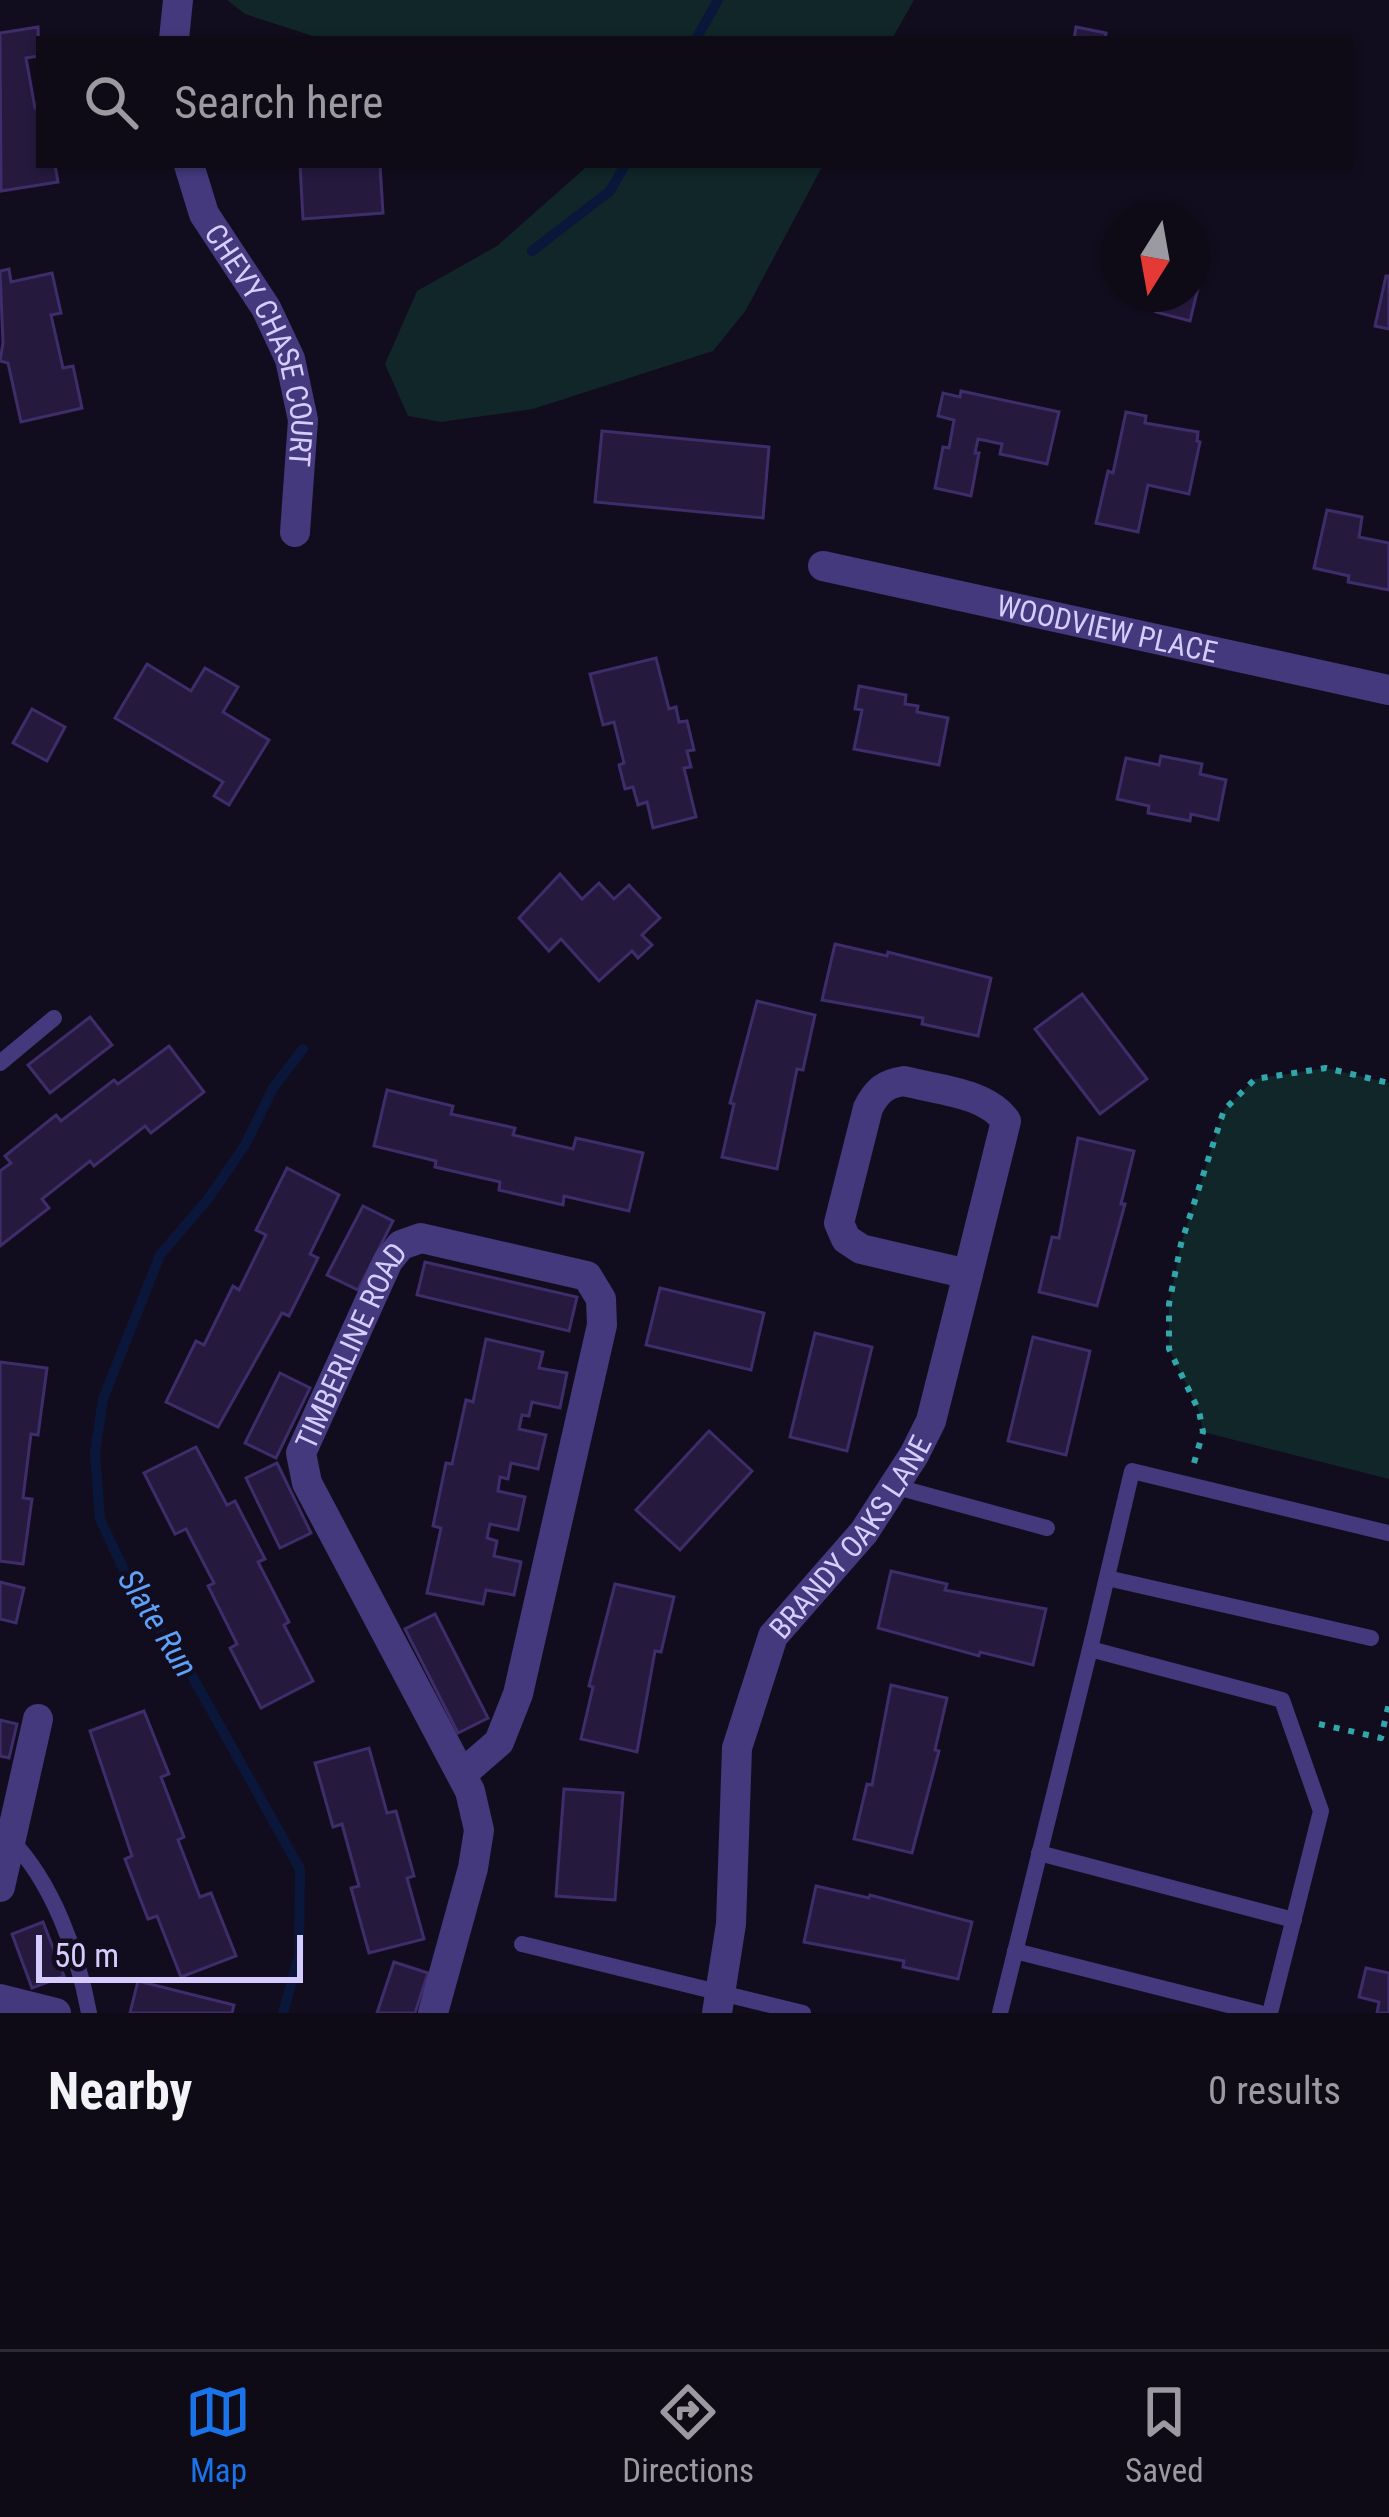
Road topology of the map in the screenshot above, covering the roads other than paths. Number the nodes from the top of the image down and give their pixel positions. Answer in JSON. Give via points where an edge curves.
{"nodes":[{"id":1,"x":178,"y":0,"type":"edge"},
{"id":2,"x":174,"y":36,"type":"edge"},
{"id":3,"x":190,"y":168,"type":"edge"},
{"id":4,"x":295,"y":532,"type":"dead end"},
{"id":5,"x":823,"y":566,"type":"dead end"},
{"id":6,"x":1389,"y":690,"type":"edge"},
{"id":7,"x":54,"y":1018,"type":"dead end"},
{"id":8,"x":0,"y":1063,"type":"edge"},
{"id":9,"x":968,"y":1274,"type":"junction"},
{"id":10,"x":897,"y":1486,"type":"junction"},
{"id":11,"x":1047,"y":1528,"type":"dead end"},
{"id":12,"x":1388,"y":1533,"type":"edge"},
{"id":13,"x":1107,"y":1578,"type":"junction"},
{"id":14,"x":1371,"y":1638,"type":"dead end"},
{"id":15,"x":1090,"y":1649,"type":"junction"},
{"id":16,"x":38,"y":1719,"type":"dead end"},
{"id":17,"x":462,"y":1774,"type":"junction"},
{"id":18,"x":10,"y":1840,"type":"junction"},
{"id":19,"x":1040,"y":1853,"type":"junction"},
{"id":20,"x":0,"y":1887,"type":"edge"},
{"id":21,"x":1294,"y":1919,"type":"junction"},
{"id":22,"x":522,"y":1945,"type":"dead end"},
{"id":23,"x":1015,"y":1952,"type":"junction"},
{"id":24,"x":0,"y":1999,"type":"edge"},
{"id":25,"x":718,"y":2003,"type":"edge"},
{"id":26,"x":56,"y":2013,"type":"edge"},
{"id":27,"x":89,"y":2013,"type":"edge"},
{"id":28,"x":434,"y":2013,"type":"edge"},
{"id":29,"x":803,"y":2013,"type":"edge"},
{"id":30,"x":1000,"y":2013,"type":"edge"},
{"id":31,"x":1261,"y":2013,"type":"edge"},
{"id":32,"x":1270,"y":2013,"type":"edge"}],
"edges":[{"from":1,"to":2,"type":"street"},
{"from":3,"to":4,"type":"street","name":"CHEVY CHASE COURT","via":[[204,214],[290,359],[303,420]]},
{"from":5,"to":6,"type":"street","name":"WOODVIEW PLACE"},
{"from":7,"to":8,"type":"lane"},
{"from":9,"to":9,"type":"street","name":"BRANDY OAKS LANE","via":[[1006,1121],[983,1101],[888,1084],[868,1108],[839,1223],[861,1249]]},
{"from":9,"to":10,"type":"street","name":"BRANDY OAKS LANE","via":[[931,1421]]},
{"from":10,"to":11,"type":"lane"},
{"from":10,"to":25,"type":"street","name":"BRANDY OAKS LANE","via":[[773,1636],[737,1748],[731,1924]]},
{"from":12,"to":13,"type":"lane","via":[[1132,1471]]},
{"from":13,"to":14,"type":"lane"},
{"from":13,"to":15,"type":"lane"},
{"from":15,"to":19,"type":"lane"},
{"from":15,"to":21,"type":"lane","via":[[1282,1700],[1321,1810]]},
{"from":16,"to":18,"type":"street"},
{"from":17,"to":17,"type":"street","name":"TIMBERLINE ROAD","via":[[307,1483],[301,1453],[388,1261],[421,1238],[587,1276],[601,1299],[602,1325],[518,1694],[499,1742]]},
{"from":17,"to":28,"type":"street","name":"TIMBERLINE ROAD","via":[[478,1830]]},
{"from":18,"to":20,"type":"street"},
{"from":18,"to":27,"type":"lane","via":[[35,1864],[82,1976]]},
{"from":19,"to":21,"type":"lane"},
{"from":19,"to":23,"type":"lane"},
{"from":21,"to":32,"type":"lane"},
{"from":22,"to":25,"type":"lane"},
{"from":23,"to":30,"type":"lane"},
{"from":23,"to":31,"type":"lane"},
{"from":24,"to":26,"type":"street"},
{"from":25,"to":29,"type":"lane"}]}
